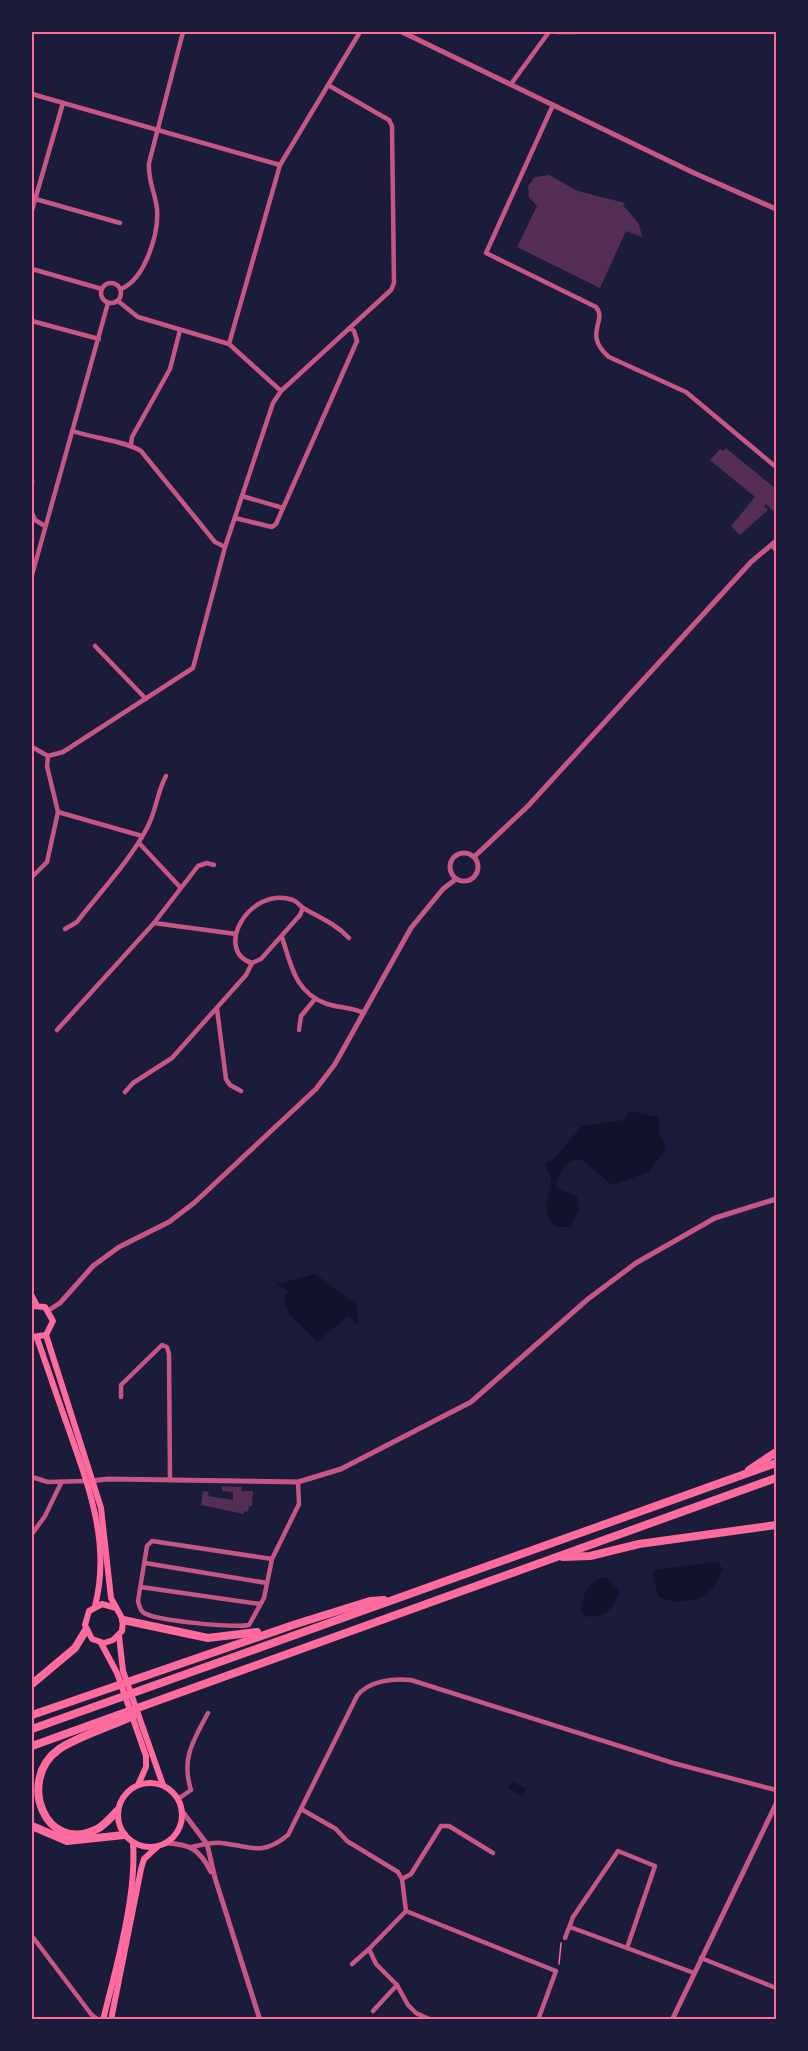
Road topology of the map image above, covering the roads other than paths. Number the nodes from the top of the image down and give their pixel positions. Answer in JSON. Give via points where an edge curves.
{"nodes":[{"id":1,"x":183,"y":32,"type":"edge"},
{"id":2,"x":360,"y":32,"type":"edge"},
{"id":3,"x":402,"y":32,"type":"edge"},
{"id":4,"x":549,"y":32,"type":"edge"},
{"id":5,"x":558,"y":32,"type":"edge"},
{"id":6,"x":576,"y":32,"type":"edge"},
{"id":7,"x":511,"y":84,"type":"junction"},
{"id":8,"x":328,"y":85,"type":"junction"},
{"id":9,"x":32,"y":94,"type":"edge"},
{"id":10,"x":63,"y":103,"type":"junction"},
{"id":11,"x":553,"y":105,"type":"junction"},
{"id":12,"x":158,"y":130,"type":"junction"},
{"id":13,"x":280,"y":165,"type":"junction"},
{"id":14,"x":33,"y":198,"type":"edge"},
{"id":15,"x":777,"y":209,"type":"edge"},
{"id":16,"x":32,"y":210,"type":"edge"},
{"id":17,"x":120,"y":223,"type":"dead end"},
{"id":18,"x":32,"y":269,"type":"edge"},
{"id":19,"x":102,"y":289,"type":"junction"},
{"id":20,"x":121,"y":289,"type":"junction"},
{"id":21,"x":118,"y":301,"type":"junction"},
{"id":22,"x":108,"y":303,"type":"junction"},
{"id":23,"x":32,"y":321,"type":"edge"},
{"id":24,"x":350,"y":328,"type":"junction"},
{"id":25,"x":180,"y":330,"type":"junction"},
{"id":26,"x":99,"y":339,"type":"junction"},
{"id":27,"x":229,"y":344,"type":"junction"},
{"id":28,"x":280,"y":391,"type":"junction"},
{"id":29,"x":73,"y":431,"type":"junction"},
{"id":30,"x":131,"y":445,"type":"junction"},
{"id":31,"x":777,"y":466,"type":"edge"},
{"id":32,"x":32,"y":479,"type":"edge"},
{"id":33,"x":32,"y":484,"type":"edge"},
{"id":34,"x":242,"y":496,"type":"junction"},
{"id":35,"x":283,"y":508,"type":"junction"},
{"id":36,"x":32,"y":513,"type":"edge"},
{"id":37,"x":235,"y":518,"type":"junction"},
{"id":38,"x":45,"y":526,"type":"junction"},
{"id":39,"x":775,"y":545,"type":"edge"},
{"id":40,"x":225,"y":547,"type":"junction"},
{"id":41,"x":32,"y":575,"type":"edge"},
{"id":42,"x":95,"y":646,"type":"dead end"},
{"id":43,"x":146,"y":699,"type":"junction"},
{"id":44,"x":32,"y":747,"type":"edge"},
{"id":45,"x":48,"y":756,"type":"junction"},
{"id":46,"x":166,"y":776,"type":"dead end"},
{"id":47,"x":58,"y":812,"type":"junction"},
{"id":48,"x":142,"y":836,"type":"junction"},
{"id":49,"x":139,"y":843,"type":"junction"},
{"id":50,"x":474,"y":857,"type":"junction"},
{"id":51,"x":214,"y":865,"type":"dead end"},
{"id":52,"x":32,"y":877,"type":"edge"},
{"id":53,"x":456,"y":879,"type":"junction"},
{"id":54,"x":180,"y":887,"type":"junction"},
{"id":55,"x":303,"y":908,"type":"junction"},
{"id":56,"x":154,"y":923,"type":"junction"},
{"id":57,"x":65,"y":929,"type":"dead end"},
{"id":58,"x":236,"y":934,"type":"junction"},
{"id":59,"x":282,"y":937,"type":"junction"},
{"id":60,"x":349,"y":938,"type":"dead end"},
{"id":61,"x":252,"y":963,"type":"junction"},
{"id":62,"x":315,"y":999,"type":"junction"},
{"id":63,"x":217,"y":1009,"type":"junction"},
{"id":64,"x":364,"y":1013,"type":"junction"},
{"id":65,"x":57,"y":1030,"type":"dead end"},
{"id":66,"x":299,"y":1030,"type":"dead end"},
{"id":67,"x":241,"y":1091,"type":"dead end"},
{"id":68,"x":125,"y":1092,"type":"dead end"},
{"id":69,"x":777,"y":1199,"type":"edge"},
{"id":70,"x":32,"y":1296,"type":"edge"},
{"id":71,"x":34,"y":1305,"type":"edge"},
{"id":72,"x":49,"y":1310,"type":"junction"},
{"id":73,"x":46,"y":1335,"type":"junction"},
{"id":74,"x":34,"y":1338,"type":"edge"},
{"id":75,"x":121,"y":1397,"type":"dead end"},
{"id":76,"x":777,"y":1452,"type":"edge"},
{"id":77,"x":777,"y":1463,"type":"edge"},
{"id":78,"x":740,"y":1476,"type":"junction"},
{"id":79,"x":32,"y":1477,"type":"edge"},
{"id":80,"x":777,"y":1478,"type":"edge"},
{"id":81,"x":170,"y":1480,"type":"junction"},
{"id":82,"x":90,"y":1481,"type":"junction"},
{"id":83,"x":298,"y":1482,"type":"junction"},
{"id":84,"x":61,"y":1483,"type":"junction"},
{"id":85,"x":777,"y":1525,"type":"edge"},
{"id":86,"x":32,"y":1533,"type":"edge"},
{"id":87,"x":563,"y":1557,"type":"junction"},
{"id":88,"x":272,"y":1559,"type":"junction"},
{"id":89,"x":144,"y":1563,"type":"junction"},
{"id":90,"x":267,"y":1583,"type":"junction"},
{"id":91,"x":141,"y":1587,"type":"junction"},
{"id":92,"x":393,"y":1600,"type":"junction"},
{"id":93,"x":260,"y":1604,"type":"junction"},
{"id":94,"x":96,"y":1606,"type":"junction"},
{"id":95,"x":116,"y":1608,"type":"junction"},
{"id":96,"x":123,"y":1620,"type":"junction"},
{"id":97,"x":296,"y":1624,"type":"junction"},
{"id":98,"x":86,"y":1630,"type":"junction"},
{"id":99,"x":118,"y":1636,"type":"junction"},
{"id":100,"x":101,"y":1642,"type":"junction"},
{"id":101,"x":120,"y":1672,"type":"junction"},
{"id":102,"x":32,"y":1684,"type":"edge"},
{"id":103,"x":168,"y":1699,"type":"junction"},
{"id":104,"x":208,"y":1713,"type":"dead end"},
{"id":105,"x":32,"y":1715,"type":"edge"},
{"id":106,"x":32,"y":1730,"type":"edge"},
{"id":107,"x":143,"y":1736,"type":"junction"},
{"id":108,"x":32,"y":1746,"type":"edge"},
{"id":109,"x":137,"y":1785,"type":"junction"},
{"id":110,"x":163,"y":1785,"type":"junction"},
{"id":111,"x":777,"y":1790,"type":"edge"},
{"id":112,"x":178,"y":1799,"type":"junction"},
{"id":113,"x":777,"y":1804,"type":"edge"},
{"id":114,"x":301,"y":1809,"type":"junction"},
{"id":115,"x":117,"y":1811,"type":"junction"},
{"id":116,"x":182,"y":1811,"type":"junction"},
{"id":117,"x":32,"y":1826,"type":"edge"},
{"id":118,"x":124,"y":1835,"type":"junction"},
{"id":119,"x":133,"y":1843,"type":"junction"},
{"id":120,"x":166,"y":1843,"type":"junction"},
{"id":121,"x":207,"y":1844,"type":"junction"},
{"id":122,"x":192,"y":1846,"type":"junction"},
{"id":123,"x":157,"y":1847,"type":"junction"},
{"id":124,"x":493,"y":1852,"type":"dead end"},
{"id":125,"x":215,"y":1878,"type":"junction"},
{"id":126,"x":402,"y":1879,"type":"junction"},
{"id":127,"x":406,"y":1911,"type":"junction"},
{"id":128,"x":570,"y":1927,"type":"junction"},
{"id":129,"x":32,"y":1936,"type":"edge"},
{"id":130,"x":565,"y":1938,"type":"road end"},
{"id":131,"x":627,"y":1948,"type":"junction"},
{"id":132,"x":369,"y":1949,"type":"junction"},
{"id":133,"x":701,"y":1958,"type":"junction"},
{"id":134,"x":352,"y":1964,"type":"dead end"},
{"id":135,"x":694,"y":1973,"type":"junction"},
{"id":136,"x":397,"y":1985,"type":"junction"},
{"id":137,"x":777,"y":1988,"type":"edge"},
{"id":138,"x":373,"y":2011,"type":"dead end"},
{"id":139,"x":98,"y":2019,"type":"edge"},
{"id":140,"x":104,"y":2019,"type":"edge"},
{"id":141,"x":111,"y":2019,"type":"edge"},
{"id":142,"x":260,"y":2019,"type":"edge"},
{"id":143,"x":431,"y":2019,"type":"edge"},
{"id":144,"x":538,"y":2019,"type":"edge"},
{"id":145,"x":672,"y":2019,"type":"edge"}],
"edges":[{"from":1,"to":12,"type":"street"},
{"from":2,"to":8,"type":"street"},
{"from":3,"to":7,"type":"street"},
{"from":4,"to":7,"type":"street"},
{"from":5,"to":6,"type":"street"},
{"from":7,"to":11,"type":"street"},
{"from":8,"to":13,"type":"street"},
{"from":8,"to":24,"type":"street","via":[[389,120],[392,126],[394,283]]},
{"from":9,"to":10,"type":"street"},
{"from":10,"to":12,"type":"street"},
{"from":10,"to":14,"type":"street"},
{"from":11,"to":15,"type":"street"},
{"from":11,"to":31,"type":"street","via":[[486,253],[596,307],[600,316],[595,335],[601,350],[686,392]]},
{"from":12,"to":13,"type":"street"},
{"from":12,"to":20,"type":"street","via":[[149,171],[157,210],[155,226],[142,272]]},
{"from":13,"to":27,"type":"street"},
{"from":14,"to":16,"type":"street"},
{"from":14,"to":17,"type":"street"},
{"from":18,"to":19,"type":"street"},
{"from":19,"to":20,"type":"street","via":[[111,283]]},
{"from":19,"to":22,"type":"street","via":[[102,299]]},
{"from":20,"to":21,"type":"street"},
{"from":21,"to":22,"type":"street"},
{"from":21,"to":25,"type":"street","via":[[138,317]]},
{"from":22,"to":26,"type":"street"},
{"from":23,"to":26,"type":"street"},
{"from":24,"to":28,"type":"street"},
{"from":24,"to":35,"type":"street","via":[[357,341]]},
{"from":25,"to":27,"type":"street"},
{"from":25,"to":30,"type":"street","via":[[170,369]]},
{"from":26,"to":29,"type":"street"},
{"from":27,"to":28,"type":"street"},
{"from":28,"to":34,"type":"street"},
{"from":29,"to":30,"type":"street"},
{"from":29,"to":38,"type":"street"},
{"from":30,"to":40,"type":"street","via":[[141,451],[214,542]]},
{"from":32,"to":33,"type":"street"},
{"from":34,"to":35,"type":"street"},
{"from":34,"to":37,"type":"street"},
{"from":35,"to":37,"type":"street","via":[[272,527]]},
{"from":36,"to":38,"type":"street"},
{"from":37,"to":40,"type":"street"},
{"from":38,"to":41,"type":"street"},
{"from":39,"to":50,"type":"street","via":[[751,562],[528,806]]},
{"from":40,"to":43,"type":"street","via":[[194,668]]},
{"from":42,"to":43,"type":"street"},
{"from":43,"to":45,"type":"street","via":[[63,752]]},
{"from":44,"to":45,"type":"street"},
{"from":45,"to":47,"type":"street"},
{"from":46,"to":48,"type":"street"},
{"from":47,"to":48,"type":"street"},
{"from":47,"to":52,"type":"street","via":[[46,862]]},
{"from":48,"to":49,"type":"street"},
{"from":49,"to":54,"type":"street"},
{"from":49,"to":57,"type":"street","via":[[77,922]]},
{"from":50,"to":53,"type":"street","via":[[477,875],[470,881]]},
{"from":50,"to":53,"type":"street","via":[[466,854],[454,858],[450,867]]},
{"from":51,"to":54,"type":"street","via":[[198,866]]},
{"from":53,"to":64,"type":"street","via":[[442,889],[411,928]]},
{"from":54,"to":56,"type":"street"},
{"from":55,"to":58,"type":"street","via":[[286,899],[272,898],[259,903],[244,916]]},
{"from":55,"to":59,"type":"street"},
{"from":55,"to":60,"type":"street"},
{"from":56,"to":58,"type":"street"},
{"from":56,"to":65,"type":"street"},
{"from":58,"to":61,"type":"street","via":[[239,953]]},
{"from":59,"to":61,"type":"street"},
{"from":59,"to":62,"type":"street","via":[[295,978]]},
{"from":61,"to":63,"type":"street"},
{"from":62,"to":64,"type":"street"},
{"from":62,"to":66,"type":"street","via":[[301,1016]]},
{"from":63,"to":67,"type":"street","via":[[226,1078]]},
{"from":63,"to":68,"type":"street","via":[[172,1058]]},
{"from":64,"to":72,"type":"street","via":[[316,1089],[194,1203],[93,1266]]},
{"from":69,"to":83,"type":"street","via":[[715,1218],[636,1263],[588,1299],[471,1402],[341,1469]]},
{"from":70,"to":71,"type":"main road"},
{"from":71,"to":72,"type":"main road"},
{"from":72,"to":73,"type":"main road","via":[[53,1321]]},
{"from":73,"to":74,"type":"main road"},
{"from":73,"to":82,"type":"main road"},
{"from":74,"to":82,"type":"main road"},
{"from":75,"to":81,"type":"street","via":[[121,1385],[152,1352],[167,1347]]},
{"from":76,"to":78,"type":"highway"},
{"from":77,"to":78,"type":"highway"},
{"from":78,"to":92,"type":"highway"},
{"from":79,"to":84,"type":"street"},
{"from":80,"to":87,"type":"highway"},
{"from":81,"to":82,"type":"street"},
{"from":81,"to":83,"type":"street"},
{"from":82,"to":84,"type":"street"},
{"from":82,"to":94,"type":"main road","via":[[100,1551]]},
{"from":82,"to":95,"type":"main road","via":[[101,1508],[109,1591]]},
{"from":83,"to":88,"type":"street","via":[[299,1504]]},
{"from":84,"to":86,"type":"street"},
{"from":85,"to":87,"type":"highway","via":[[639,1544],[590,1556]]},
{"from":87,"to":103,"type":"highway"},
{"from":88,"to":89,"type":"street","via":[[157,1540],[147,1546]]},
{"from":88,"to":90,"type":"street"},
{"from":89,"to":90,"type":"street"},
{"from":89,"to":91,"type":"street"},
{"from":90,"to":93,"type":"street"},
{"from":91,"to":93,"type":"street"},
{"from":91,"to":93,"type":"street","via":[[138,1601],[144,1613],[176,1620],[239,1627],[254,1620]]},
{"from":92,"to":97,"type":"highway","via":[[370,1601]]},
{"from":92,"to":106,"type":"highway"},
{"from":94,"to":95,"type":"main road","via":[[107,1604]]},
{"from":94,"to":98,"type":"main road","via":[[86,1617]]},
{"from":95,"to":96,"type":"main road"},
{"from":96,"to":97,"type":"highway","via":[[208,1638],[242,1636]]},
{"from":96,"to":99,"type":"main road"},
{"from":97,"to":105,"type":"highway"},
{"from":98,"to":100,"type":"main road","via":[[92,1639]]},
{"from":98,"to":102,"type":"highway","via":[[75,1648]]},
{"from":99,"to":100,"type":"main road"},
{"from":99,"to":101,"type":"main road"},
{"from":100,"to":101,"type":"main road"},
{"from":101,"to":107,"type":"main road"},
{"from":103,"to":108,"type":"highway"},
{"from":103,"to":115,"type":"highway","via":[[58,1750],[44,1766],[38,1791],[42,1812],[61,1832],[75,1835],[98,1829]]},
{"from":104,"to":112,"type":"street","via":[[188,1752],[186,1773],[191,1790]]},
{"from":107,"to":109,"type":"main road","via":[[146,1767]]},
{"from":107,"to":110,"type":"main road"},
{"from":109,"to":110,"type":"main road"},
{"from":109,"to":115,"type":"main road","via":[[123,1797]]},
{"from":110,"to":112,"type":"main road"},
{"from":111,"to":114,"type":"street","via":[[673,1763],[402,1680],[374,1684],[360,1692]]},
{"from":112,"to":116,"type":"main road"},
{"from":113,"to":133,"type":"street"},
{"from":114,"to":121,"type":"street","via":[[288,1835],[269,1847],[259,1850]]},
{"from":114,"to":126,"type":"street","via":[[336,1828],[346,1841],[398,1872]]},
{"from":115,"to":118,"type":"main road"},
{"from":116,"to":120,"type":"main road","via":[[178,1832]]},
{"from":116,"to":121,"type":"street"},
{"from":117,"to":118,"type":"highway","via":[[68,1841]]},
{"from":118,"to":119,"type":"main road"},
{"from":119,"to":123,"type":"main road"},
{"from":119,"to":140,"type":"main road","via":[[128,1902]]},
{"from":120,"to":122,"type":"street"},
{"from":120,"to":123,"type":"main road"},
{"from":121,"to":122,"type":"street"},
{"from":121,"to":125,"type":"street"},
{"from":122,"to":125,"type":"street","via":[[203,1855]]},
{"from":123,"to":141,"type":"main road","via":[[144,1859],[141,1869]]},
{"from":124,"to":126,"type":"street","via":[[450,1826],[441,1826],[411,1874]]},
{"from":125,"to":142,"type":"street"},
{"from":126,"to":127,"type":"street"},
{"from":127,"to":132,"type":"street"},
{"from":127,"to":144,"type":"street","via":[[556,1971]]},
{"from":128,"to":130,"type":"street"},
{"from":128,"to":131,"type":"street"},
{"from":128,"to":131,"type":"street","via":[[618,1851],[652,1863],[655,1872]]},
{"from":129,"to":139,"type":"street"},
{"from":131,"to":135,"type":"street"},
{"from":132,"to":134,"type":"street"},
{"from":132,"to":136,"type":"street","via":[[376,1964]]},
{"from":133,"to":135,"type":"street"},
{"from":133,"to":137,"type":"street"},
{"from":135,"to":145,"type":"street"},
{"from":136,"to":138,"type":"street"},
{"from":136,"to":143,"type":"street","via":[[416,2013]]}]}
